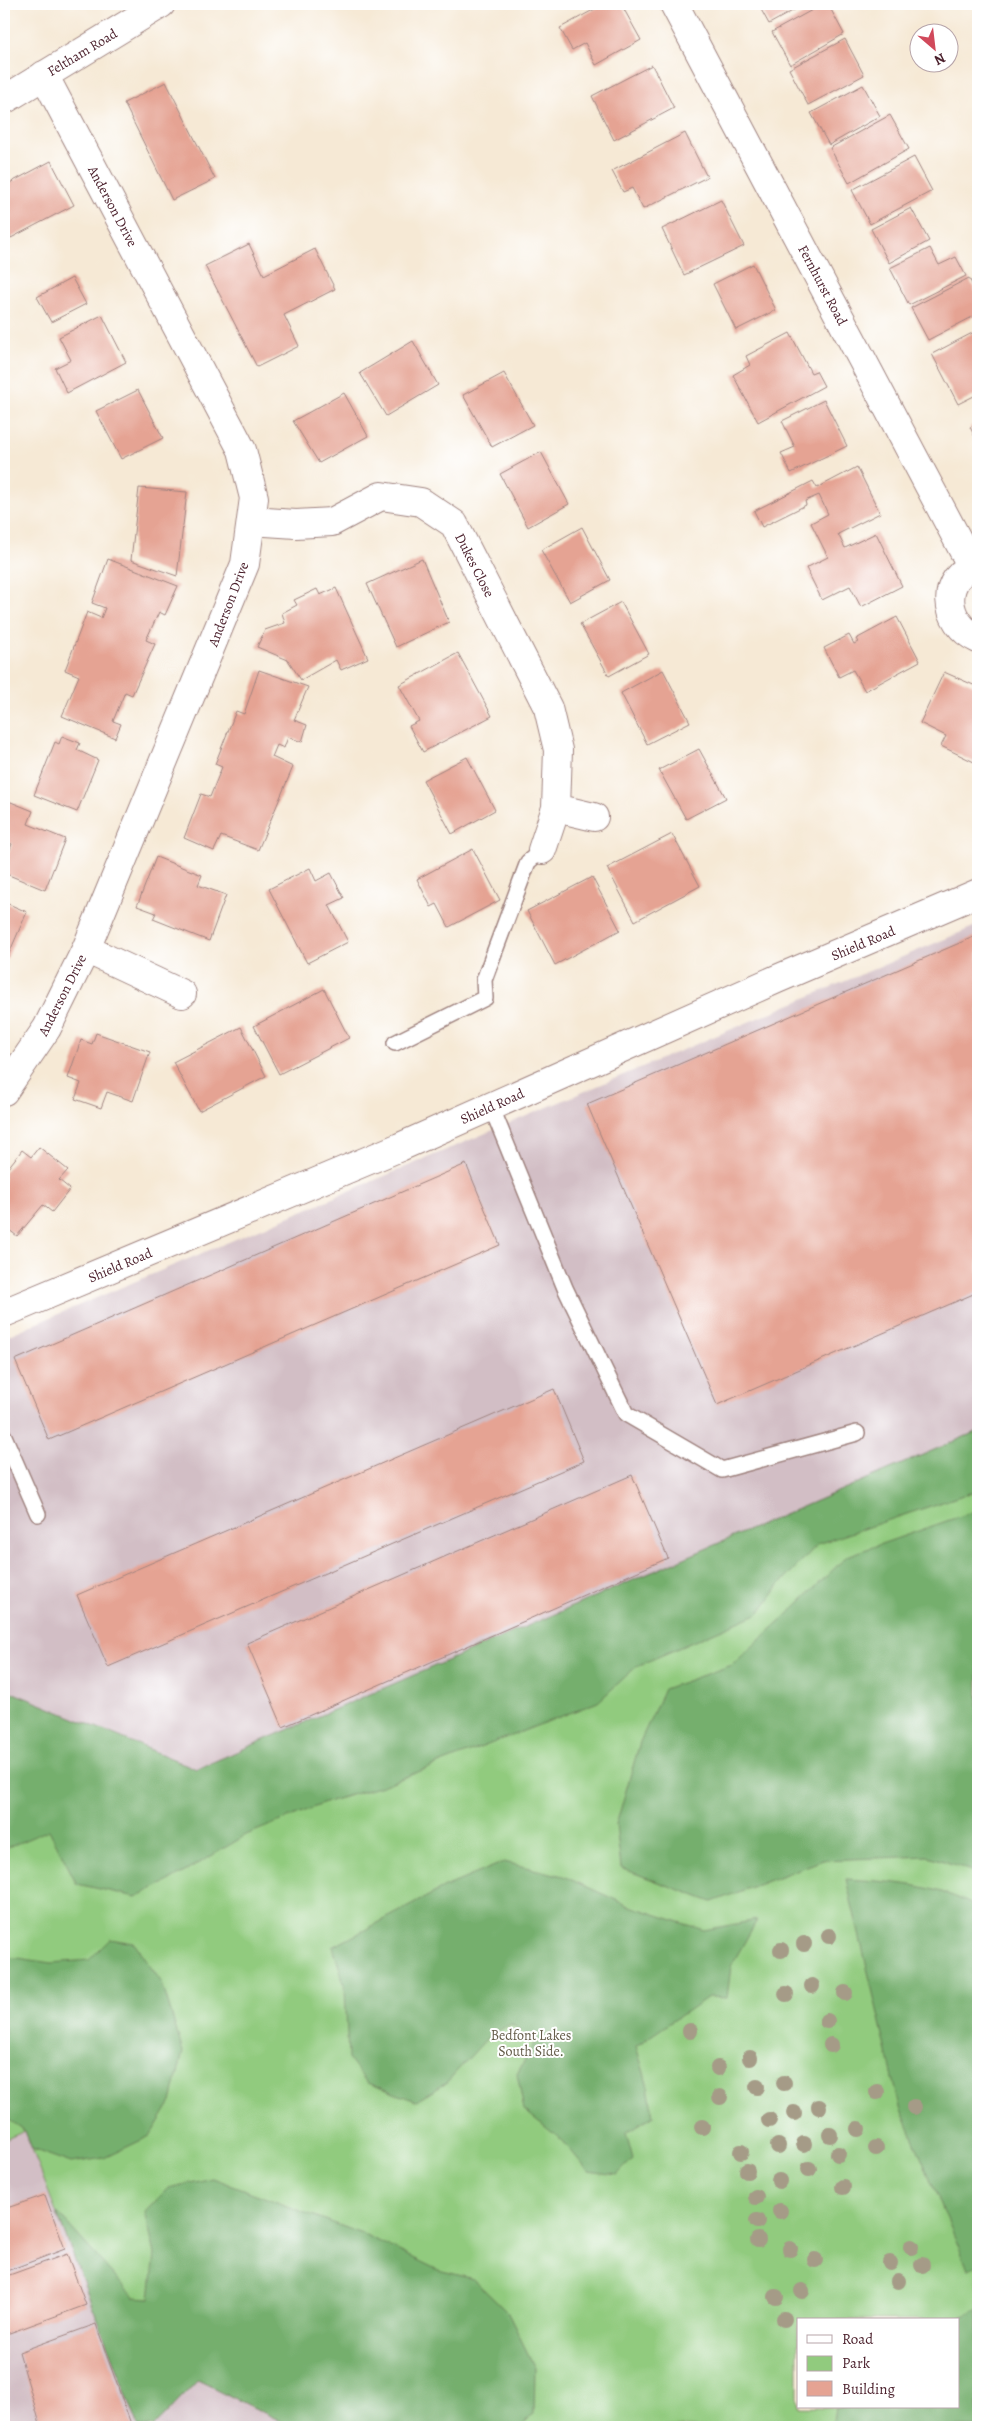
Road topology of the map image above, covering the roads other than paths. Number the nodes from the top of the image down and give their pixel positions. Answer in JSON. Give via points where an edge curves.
{"nodes":[{"id":1,"x":161,"y":4,"type":"edge"},
{"id":2,"x":674,"y":4,"type":"edge"},
{"id":3,"x":44,"y":75,"type":"junction"},
{"id":4,"x":4,"y":100,"type":"edge"},
{"id":5,"x":251,"y":521,"type":"junction"},
{"id":6,"x":975,"y":566,"type":"edge"},
{"id":7,"x":978,"y":639,"type":"edge"},
{"id":8,"x":556,"y":808,"type":"junction"},
{"id":9,"x":594,"y":817,"type":"dead end"},
{"id":10,"x":542,"y":850,"type":"joint"},
{"id":11,"x":978,"y":893,"type":"edge"},
{"id":12,"x":86,"y":949,"type":"junction"},
{"id":13,"x":182,"y":994,"type":"dead end"},
{"id":14,"x":395,"y":1044,"type":"dead end"},
{"id":15,"x":4,"y":1091,"type":"edge"},
{"id":16,"x":491,"y":1106,"type":"junction"},
{"id":17,"x":4,"y":1314,"type":"edge"},
{"id":18,"x":857,"y":1433,"type":"dead end"},
{"id":19,"x":4,"y":1436,"type":"edge"},
{"id":20,"x":38,"y":1514,"type":"dead end"}],
"edges":[{"from":1,"to":3,"type":"street","name":"Feltham Road"},
{"from":2,"to":6,"type":"street","name":"Fernhurst Road"},
{"from":3,"to":4,"type":"street","name":"Feltham Road"},
{"from":3,"to":5,"type":"street","name":"Anderson Drive","via":[[242,450],[254,498]]},
{"from":5,"to":8,"type":"street","name":"Dukes Close","via":[[332,522],[381,496],[421,502],[454,524],[548,708],[558,750]]},
{"from":5,"to":12,"type":"street","name":"Anderson Drive","via":[[245,564]]},
{"from":6,"to":7,"type":"street","name":"Fernhurst Road","via":[[961,574],[950,598],[951,611],[957,623]]},
{"from":8,"to":9,"type":"street"},
{"from":8,"to":10,"type":"street","name":"Dukes Close"},
{"from":10,"to":14,"type":"lane","via":[[528,862],[484,980],[485,998]]},
{"from":11,"to":16,"type":"street","name":"Shield Road"},
{"from":12,"to":13,"type":"street","name":"Anderson Drive"},
{"from":12,"to":15,"type":"street","name":"Anderson Drive","via":[[47,1028]]},
{"from":16,"to":17,"type":"street","name":"Shield Road"},
{"from":16,"to":18,"type":"lane","via":[[565,1288],[626,1414],[722,1470]]},
{"from":19,"to":20,"type":"lane"}]}
